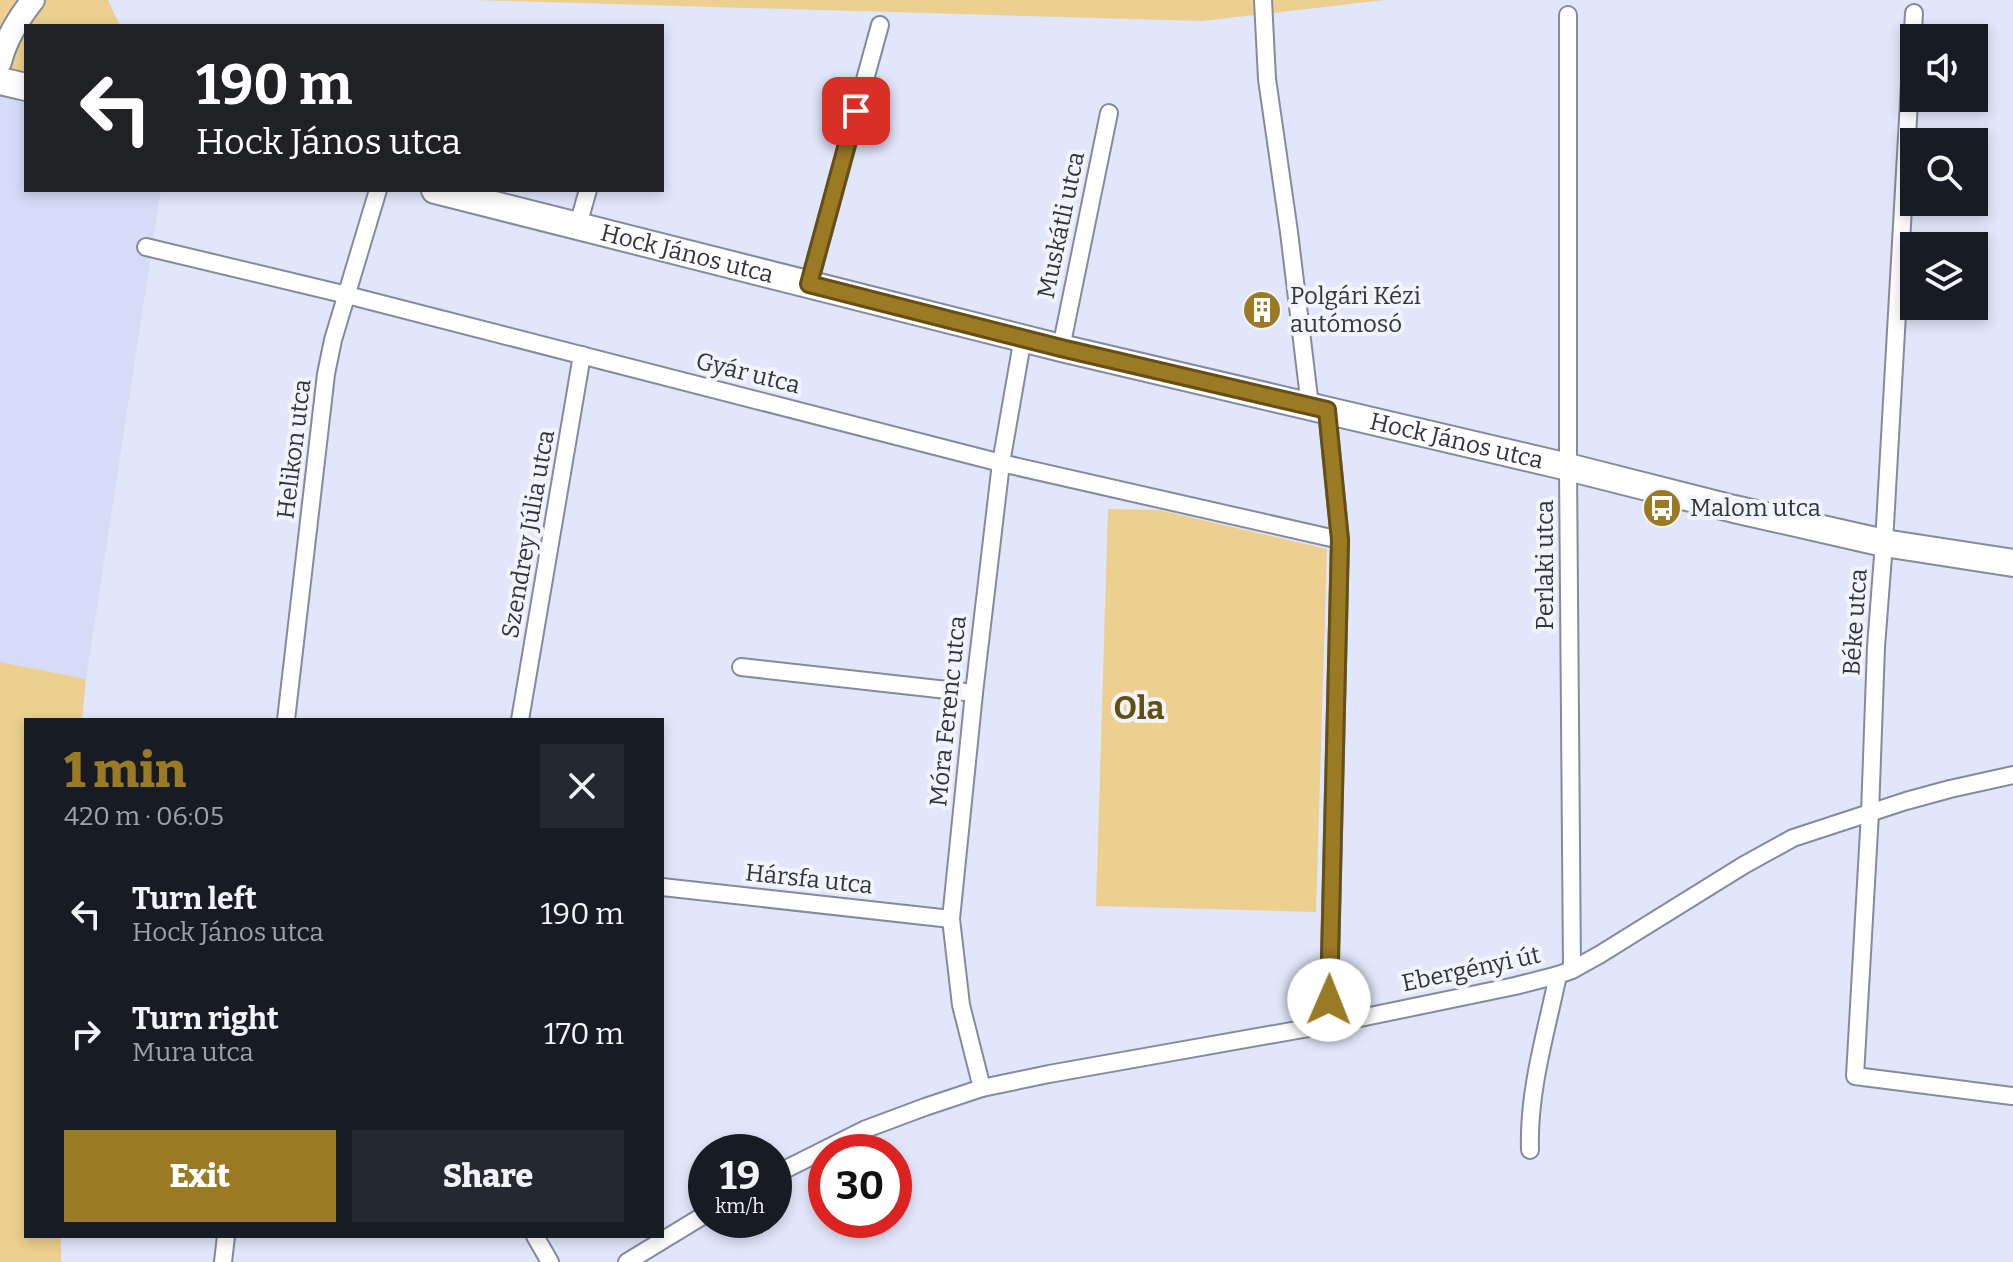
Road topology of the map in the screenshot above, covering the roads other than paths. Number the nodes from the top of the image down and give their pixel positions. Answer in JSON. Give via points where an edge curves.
{"nodes":[{"id":1,"x":33,"y":0,"type":"edge"},
{"id":2,"x":1263,"y":0,"type":"edge"},
{"id":3,"x":1914,"y":13,"type":"dead end"},
{"id":4,"x":1568,"y":15,"type":"dead end"},
{"id":5,"x":880,"y":25,"type":"dead end"},
{"id":6,"x":0,"y":62,"type":"edge"},
{"id":7,"x":0,"y":81,"type":"edge"},
{"id":8,"x":24,"y":87,"type":"edge"},
{"id":9,"x":1109,"y":113,"type":"dead end"},
{"id":10,"x":377,"y":192,"type":"edge"},
{"id":11,"x":443,"y":192,"type":"edge"},
{"id":12,"x":587,"y":192,"type":"edge"},
{"id":13,"x":578,"y":225,"type":"junction"},
{"id":14,"x":146,"y":247,"type":"dead end"},
{"id":15,"x":809,"y":284,"type":"junction"},
{"id":16,"x":347,"y":295,"type":"junction"},
{"id":17,"x":1023,"y":337,"type":"junction"},
{"id":18,"x":1061,"y":348,"type":"junction"},
{"id":19,"x":582,"y":355,"type":"junction"},
{"id":20,"x":1318,"y":408,"type":"junction"},
{"id":21,"x":1001,"y":463,"type":"junction"},
{"id":22,"x":1568,"y":467,"type":"junction"},
{"id":23,"x":1340,"y":540,"type":"junction"},
{"id":24,"x":1884,"y":543,"type":"junction"},
{"id":25,"x":2013,"y":563,"type":"edge"},
{"id":26,"x":741,"y":667,"type":"dead end"},
{"id":27,"x":974,"y":693,"type":"junction"},
{"id":28,"x":286,"y":718,"type":"edge"},
{"id":29,"x":520,"y":718,"type":"edge"},
{"id":30,"x":2013,"y":775,"type":"edge"},
{"id":31,"x":1870,"y":813,"type":"junction"},
{"id":32,"x":664,"y":887,"type":"edge"},
{"id":33,"x":951,"y":919,"type":"junction"},
{"id":34,"x":1565,"y":972,"type":"junction"},
{"id":35,"x":1331,"y":1024,"type":"junction"},
{"id":36,"x":982,"y":1088,"type":"junction"},
{"id":37,"x":2012,"y":1096,"type":"edge"},
{"id":38,"x":1530,"y":1150,"type":"dead end"},
{"id":39,"x":792,"y":1166,"type":"edge"},
{"id":40,"x":688,"y":1225,"type":"edge"},
{"id":41,"x":226,"y":1238,"type":"edge"},
{"id":42,"x":536,"y":1238,"type":"edge"},
{"id":43,"x":223,"y":1262,"type":"edge"},
{"id":44,"x":550,"y":1262,"type":"edge"},
{"id":45,"x":627,"y":1262,"type":"edge"}],
"edges":[{"from":1,"to":6,"type":"street","via":[[5,43]]},
{"from":2,"to":20,"type":"street","via":[[1267,79]]},
{"from":3,"to":24,"type":"street","name":"Béke utca"},
{"from":4,"to":22,"type":"street","name":"Perlaki utca"},
{"from":5,"to":15,"type":"street"},
{"from":7,"to":8,"type":"main road"},
{"from":9,"to":18,"type":"street","name":"Muskátli utca"},
{"from":10,"to":16,"type":"street","name":"Helikon utca"},
{"from":11,"to":13,"type":"main road","name":"Hock János utca"},
{"from":12,"to":13,"type":"street"},
{"from":13,"to":15,"type":"main road","name":"Hock János utca"},
{"from":14,"to":16,"type":"street","name":"Gyár utca"},
{"from":15,"to":17,"type":"main road","name":"Hock János utca"},
{"from":16,"to":19,"type":"street","name":"Gyár utca"},
{"from":16,"to":28,"type":"street","name":"Helikon utca","via":[[326,374]]},
{"from":17,"to":18,"type":"main road","name":"Hock János utca"},
{"from":17,"to":21,"type":"street","name":"Móra Ferenc utca"},
{"from":18,"to":20,"type":"main road","name":"Hock János utca"},
{"from":19,"to":21,"type":"street","name":"Gyár utca"},
{"from":19,"to":29,"type":"street","name":"Szendrey Júlia utca"},
{"from":20,"to":22,"type":"main road","name":"Hock János utca"},
{"from":20,"to":23,"type":"street"},
{"from":21,"to":23,"type":"street","name":"Gyár utca"},
{"from":21,"to":27,"type":"street","name":"Móra Ferenc utca"},
{"from":22,"to":24,"type":"main road","name":"Hock János utca"},
{"from":22,"to":34,"type":"street","name":"Perlaki utca"},
{"from":23,"to":35,"type":"street"},
{"from":24,"to":25,"type":"main road","name":"Hock János utca"},
{"from":24,"to":31,"type":"street","name":"Béke utca"},
{"from":26,"to":27,"type":"street"},
{"from":27,"to":33,"type":"street","name":"Móra Ferenc utca"},
{"from":30,"to":31,"type":"street","name":"Ebergényi út"},
{"from":31,"to":34,"type":"street","name":"Ebergényi út","via":[[1793,838]]},
{"from":31,"to":37,"type":"street","name":"Béke utca","via":[[1855,1076]]},
{"from":32,"to":33,"type":"street","name":"Hársfa utca"},
{"from":33,"to":36,"type":"street","name":"Móra Ferenc utca","via":[[961,1005]]},
{"from":34,"to":35,"type":"street","name":"Ebergényi út"},
{"from":34,"to":38,"type":"street","name":"Perlaki utca","via":[[1533,1090]]},
{"from":35,"to":36,"type":"street","name":"Ebergényi út"},
{"from":36,"to":39,"type":"street","name":"Ebergényi út","via":[[866,1129]]},
{"from":40,"to":45,"type":"street"},
{"from":41,"to":43,"type":"street"},
{"from":42,"to":44,"type":"street"}]}
